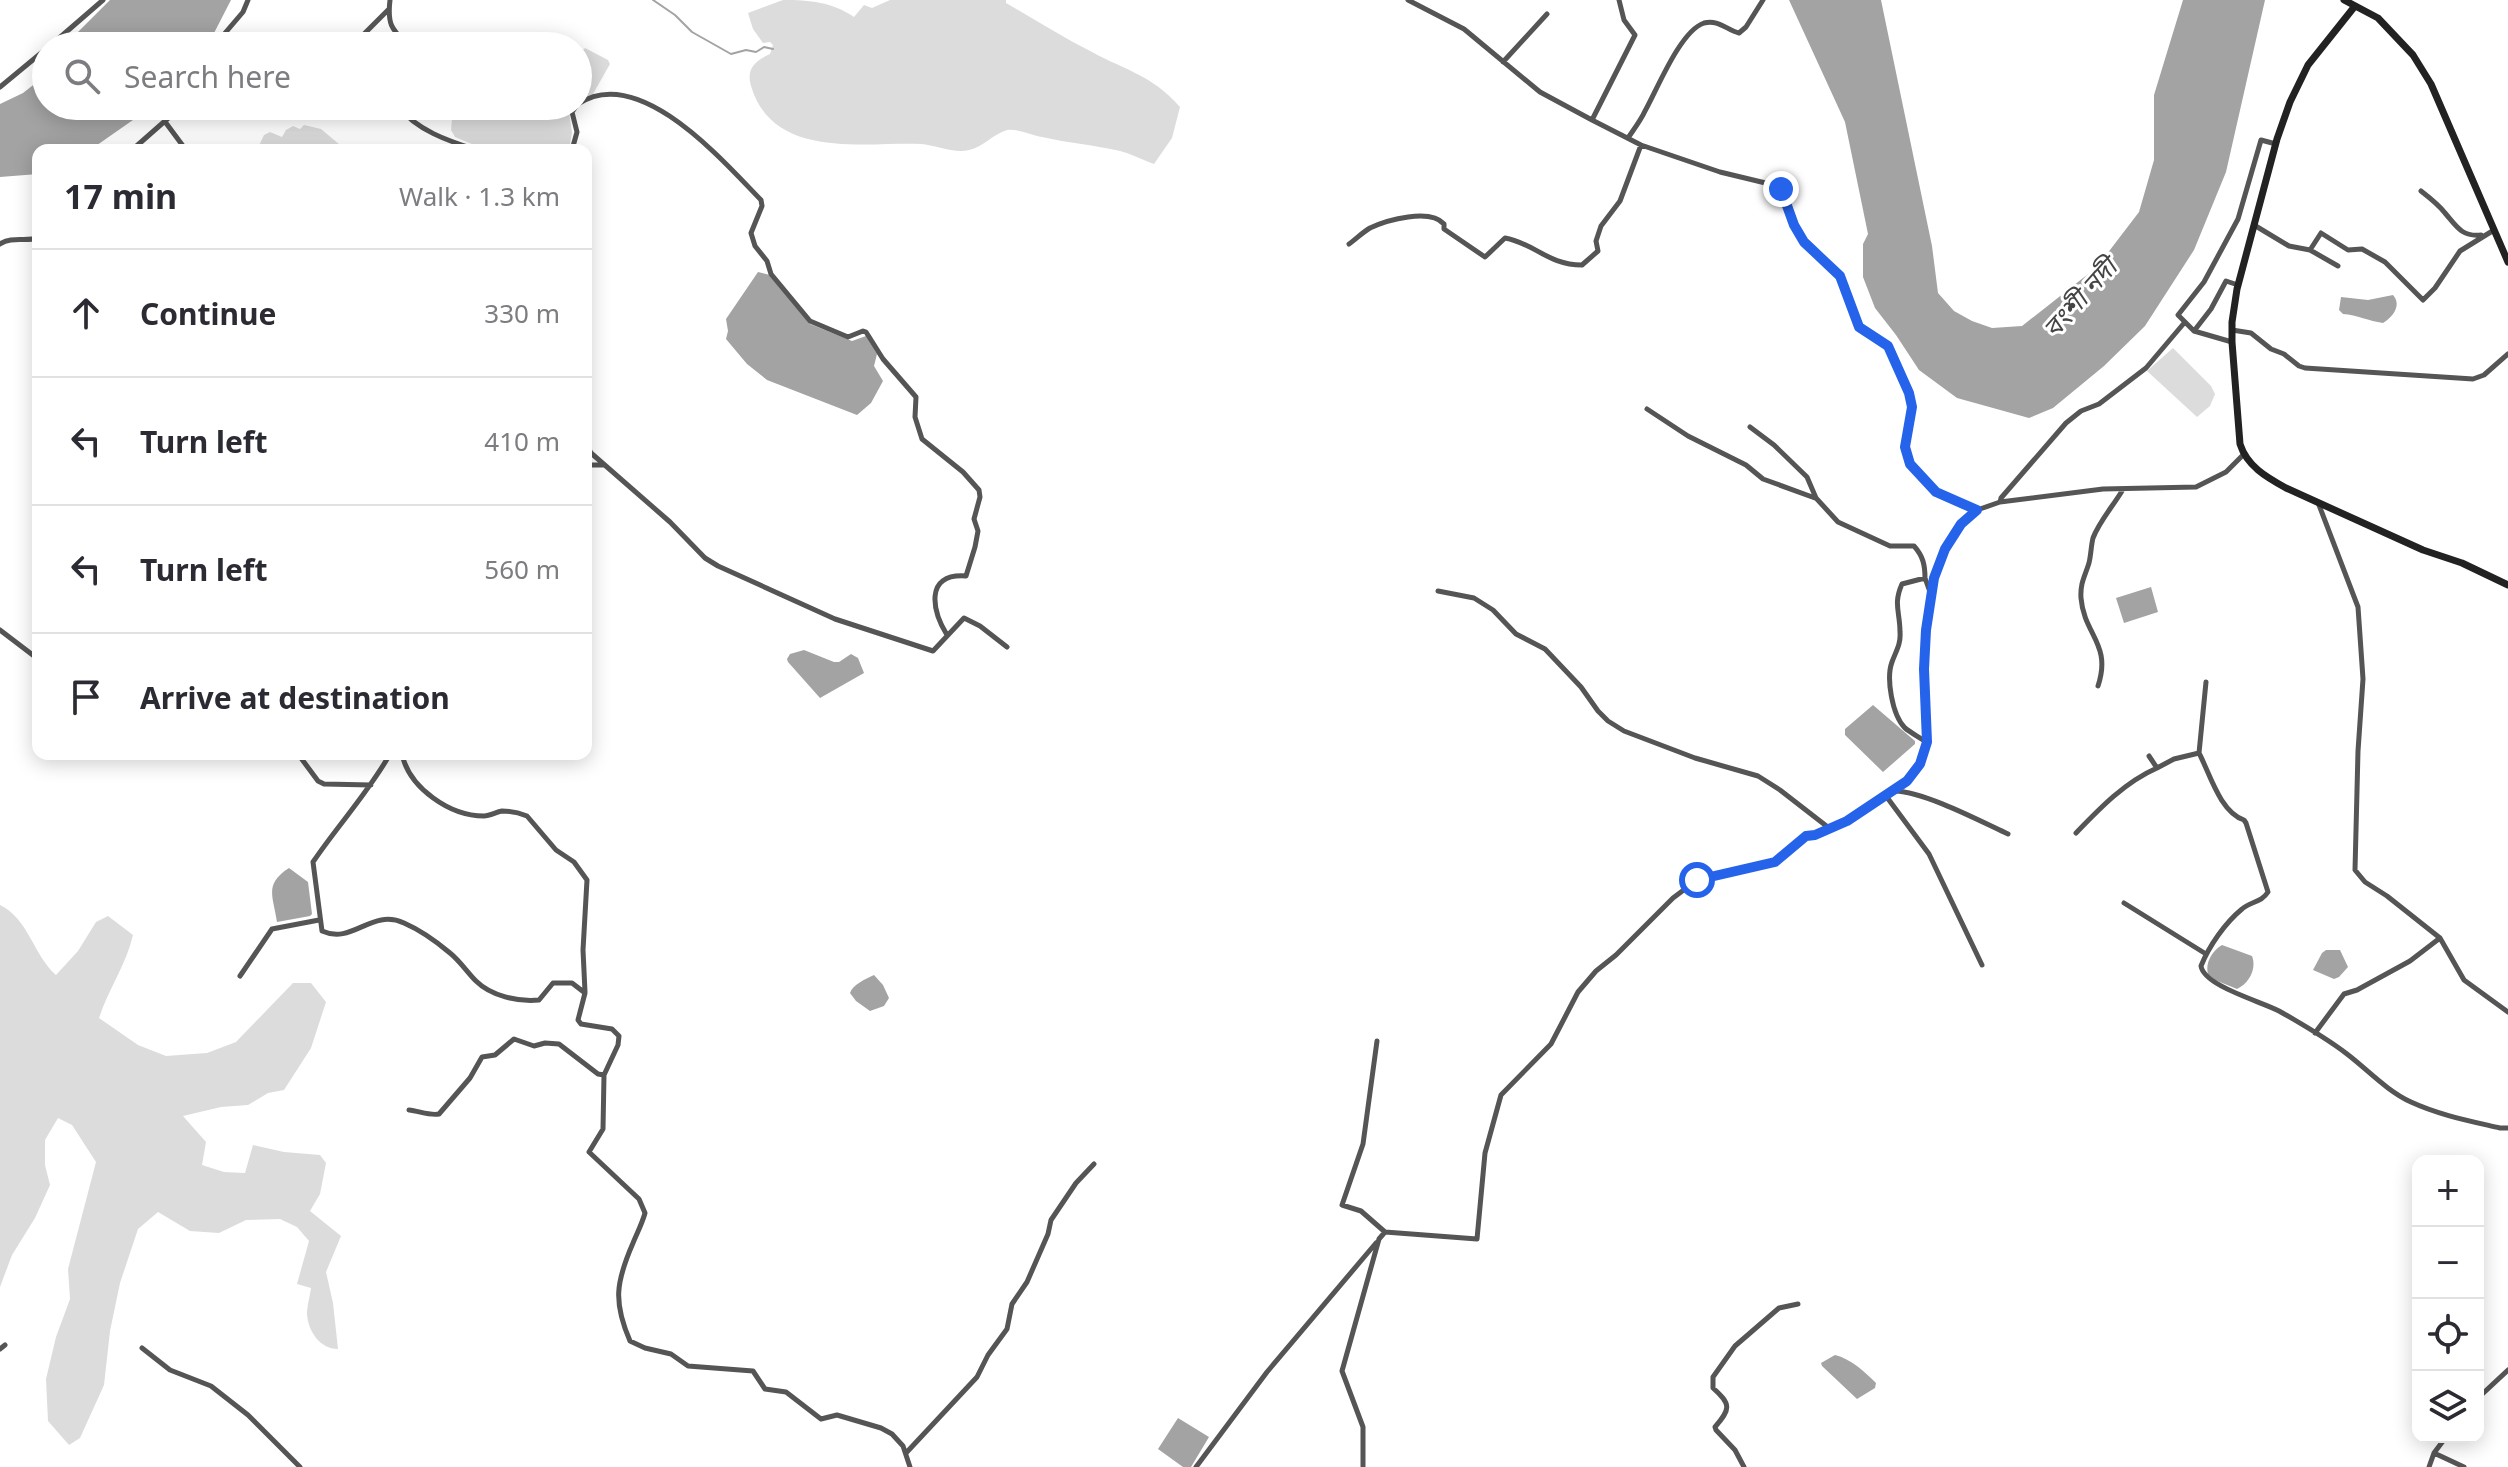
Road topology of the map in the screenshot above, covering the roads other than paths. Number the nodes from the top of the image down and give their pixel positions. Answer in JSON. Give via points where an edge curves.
{"nodes":[{"id":1,"x":103,"y":0,"type":"edge"},
{"id":2,"x":248,"y":0,"type":"edge"},
{"id":3,"x":390,"y":0,"type":"edge"},
{"id":4,"x":1408,"y":0,"type":"edge"},
{"id":5,"x":1619,"y":0,"type":"edge"},
{"id":6,"x":1763,"y":0,"type":"edge"},
{"id":7,"x":2344,"y":0,"type":"edge"},
{"id":8,"x":2357,"y":3,"type":"edge"},
{"id":9,"x":389,"y":9,"type":"junction"},
{"id":10,"x":1547,"y":14,"type":"dead end"},
{"id":11,"x":66,"y":32,"type":"edge"},
{"id":12,"x":226,"y":32,"type":"edge"},
{"id":13,"x":366,"y":32,"type":"edge"},
{"id":14,"x":394,"y":32,"type":"edge"},
{"id":15,"x":32,"y":61,"type":"edge"},
{"id":16,"x":1503,"y":62,"type":"junction"},
{"id":17,"x":0,"y":87,"type":"edge"},
{"id":18,"x":592,"y":98,"type":"edge"},
{"id":19,"x":169,"y":120,"type":"edge"},
{"id":20,"x":414,"y":120,"type":"edge"},
{"id":21,"x":574,"y":120,"type":"edge"},
{"id":22,"x":1592,"y":120,"type":"junction"},
{"id":23,"x":166,"y":123,"type":"junction"},
{"id":24,"x":1628,"y":138,"type":"junction"},
{"id":25,"x":140,"y":144,"type":"edge"},
{"id":26,"x":182,"y":144,"type":"edge"},
{"id":27,"x":460,"y":144,"type":"edge"},
{"id":28,"x":574,"y":144,"type":"edge"},
{"id":29,"x":2276,"y":144,"type":"junction"},
{"id":30,"x":1641,"y":145,"type":"junction"},
{"id":31,"x":2421,"y":191,"type":"dead end"},
{"id":32,"x":2254,"y":225,"type":"junction"},
{"id":33,"x":2490,"y":232,"type":"junction"},
{"id":34,"x":32,"y":239,"type":"edge"},
{"id":35,"x":0,"y":244,"type":"edge"},
{"id":36,"x":1349,"y":244,"type":"dead end"},
{"id":37,"x":2310,"y":250,"type":"junction"},
{"id":38,"x":2508,"y":262,"type":"edge"},
{"id":39,"x":2338,"y":266,"type":"dead end"},
{"id":40,"x":2238,"y":285,"type":"junction"},
{"id":41,"x":2185,"y":322,"type":"junction"},
{"id":42,"x":2232,"y":330,"type":"junction"},
{"id":43,"x":2194,"y":331,"type":"junction"},
{"id":44,"x":2232,"y":342,"type":"junction"},
{"id":45,"x":2508,"y":354,"type":"edge"},
{"id":46,"x":1647,"y":409,"type":"dead end"},
{"id":47,"x":1750,"y":427,"type":"dead end"},
{"id":48,"x":592,"y":454,"type":"edge"},
{"id":49,"x":2243,"y":455,"type":"junction"},
{"id":50,"x":592,"y":465,"type":"edge"},
{"id":51,"x":604,"y":465,"type":"junction"},
{"id":52,"x":2123,"y":490,"type":"junction"},
{"id":53,"x":1816,"y":498,"type":"junction"},
{"id":54,"x":2000,"y":502,"type":"junction"},
{"id":55,"x":2319,"y":505,"type":"junction"},
{"id":56,"x":1977,"y":510,"type":"junction"},
{"id":57,"x":1925,"y":578,"type":"junction"},
{"id":58,"x":2508,"y":585,"type":"edge"},
{"id":59,"x":1438,"y":591,"type":"dead end"},
{"id":60,"x":1931,"y":593,"type":"junction"},
{"id":61,"x":0,"y":630,"type":"edge"},
{"id":62,"x":947,"y":635,"type":"junction"},
{"id":63,"x":1007,"y":647,"type":"dead end"},
{"id":64,"x":32,"y":654,"type":"edge"},
{"id":65,"x":2206,"y":682,"type":"dead end"},
{"id":66,"x":2098,"y":686,"type":"dead end"},
{"id":67,"x":1927,"y":742,"type":"junction"},
{"id":68,"x":2199,"y":753,"type":"junction"},
{"id":69,"x":2149,"y":756,"type":"dead end"},
{"id":70,"x":302,"y":760,"type":"edge"},
{"id":71,"x":387,"y":760,"type":"edge"},
{"id":72,"x":404,"y":760,"type":"edge"},
{"id":73,"x":2157,"y":768,"type":"junction"},
{"id":74,"x":372,"y":785,"type":"junction"},
{"id":75,"x":1894,"y":791,"type":"junction"},
{"id":76,"x":1886,"y":796,"type":"junction"},
{"id":77,"x":1830,"y":829,"type":"junction"},
{"id":78,"x":2076,"y":833,"type":"dead end"},
{"id":79,"x":2008,"y":834,"type":"dead end"},
{"id":80,"x":2124,"y":903,"type":"dead end"},
{"id":81,"x":319,"y":920,"type":"junction"},
{"id":82,"x":2440,"y":938,"type":"junction"},
{"id":83,"x":2206,"y":954,"type":"junction"},
{"id":84,"x":1982,"y":965,"type":"dead end"},
{"id":85,"x":240,"y":976,"type":"dead end"},
{"id":86,"x":585,"y":993,"type":"junction"},
{"id":87,"x":2508,"y":1012,"type":"edge"},
{"id":88,"x":2315,"y":1033,"type":"junction"},
{"id":89,"x":1377,"y":1041,"type":"dead end"},
{"id":90,"x":604,"y":1075,"type":"junction"},
{"id":91,"x":409,"y":1110,"type":"dead end"},
{"id":92,"x":2508,"y":1128,"type":"edge"},
{"id":93,"x":1094,"y":1164,"type":"dead end"},
{"id":94,"x":1385,"y":1232,"type":"junction"},
{"id":95,"x":1379,"y":1239,"type":"junction"},
{"id":96,"x":1798,"y":1304,"type":"dead end"},
{"id":97,"x":142,"y":1348,"type":"dead end"},
{"id":98,"x":2508,"y":1370,"type":"edge"},
{"id":99,"x":2484,"y":1392,"type":"edge"},
{"id":100,"x":2442,"y":1443,"type":"edge"},
{"id":101,"x":906,"y":1453,"type":"junction"},
{"id":102,"x":2434,"y":1453,"type":"junction"},
{"id":103,"x":300,"y":1467,"type":"edge"},
{"id":104,"x":910,"y":1467,"type":"edge"},
{"id":105,"x":1196,"y":1467,"type":"edge"},
{"id":106,"x":1363,"y":1467,"type":"edge"},
{"id":107,"x":1744,"y":1467,"type":"edge"},
{"id":108,"x":2429,"y":1467,"type":"edge"},
{"id":109,"x":2464,"y":1467,"type":"edge"}],
"edges":[{"from":1,"to":11,"type":"street"},
{"from":2,"to":12,"type":"street"},
{"from":3,"to":9,"type":"street"},
{"from":4,"to":16,"type":"street","via":[[1464,29]]},
{"from":5,"to":22,"type":"street","via":[[1635,35]]},
{"from":6,"to":24,"type":"street","via":[[1743,32],[1711,22],[1695,28]]},
{"from":7,"to":8,"type":"street"},
{"from":8,"to":29,"type":"street","via":[[2308,65]]},
{"from":8,"to":33,"type":"street","via":[[2394,32],[2431,84]]},
{"from":9,"to":13,"type":"street"},
{"from":9,"to":14,"type":"street"},
{"from":10,"to":16,"type":"street"},
{"from":15,"to":17,"type":"street"},
{"from":16,"to":22,"type":"street","via":[[1540,92]]},
{"from":18,"to":62,"type":"street","via":[[620,95],[671,116],[707,145],[761,201],[751,233],[771,274],[810,321],[848,337],[866,332],[914,394],[922,439],[979,490],[974,519],[978,531],[966,576],[946,580],[934,592]]},
{"from":19,"to":23,"type":"street"},
{"from":20,"to":27,"type":"street"},
{"from":21,"to":28,"type":"street"},
{"from":22,"to":24,"type":"street"},
{"from":23,"to":25,"type":"street"},
{"from":23,"to":26,"type":"street"},
{"from":24,"to":30,"type":"street"},
{"from":29,"to":32,"type":"street"},
{"from":29,"to":41,"type":"street","via":[[2261,140],[2243,207],[2209,275],[2178,315]]},
{"from":30,"to":36,"type":"street","via":[[1620,201],[1601,226],[1598,251],[1582,265],[1557,262],[1505,238],[1485,257],[1444,229],[1439,218],[1429,216],[1397,219],[1369,229]]},
{"from":30,"to":56,"type":"street","via":[[1781,189],[1804,242],[1840,276],[1859,327],[1888,346],[1912,407],[1905,447],[1910,464],[1936,492]]},
{"from":31,"to":33,"type":"street","via":[[2459,231]]},
{"from":32,"to":37,"type":"street","via":[[2289,246]]},
{"from":32,"to":40,"type":"street"},
{"from":33,"to":37,"type":"street","via":[[2460,251],[2423,300],[2385,262],[2362,249],[2348,250],[2320,233]]},
{"from":33,"to":38,"type":"street"},
{"from":34,"to":35,"type":"street"},
{"from":37,"to":39,"type":"street"},
{"from":40,"to":42,"type":"street"},
{"from":40,"to":43,"type":"street","via":[[2226,281]]},
{"from":41,"to":43,"type":"street"},
{"from":41,"to":54,"type":"street","via":[[2146,368],[2066,423]]},
{"from":42,"to":44,"type":"street"},
{"from":42,"to":45,"type":"street","via":[[2251,333],[2305,368],[2473,379]]},
{"from":43,"to":44,"type":"street"},
{"from":44,"to":49,"type":"street"},
{"from":46,"to":53,"type":"street","via":[[1763,479]]},
{"from":47,"to":53,"type":"street","via":[[1807,477]]},
{"from":48,"to":51,"type":"street"},
{"from":49,"to":52,"type":"street","via":[[2226,472],[2196,487]]},
{"from":49,"to":55,"type":"street","via":[[2268,479]]},
{"from":50,"to":51,"type":"street"},
{"from":51,"to":62,"type":"street","via":[[705,558],[747,580],[835,619],[933,651]]},
{"from":52,"to":54,"type":"street"},
{"from":52,"to":66,"type":"street","via":[[2094,537],[2082,576],[2081,600],[2102,652]]},
{"from":53,"to":57,"type":"street","via":[[1838,522],[1874,540],[1900,548],[1914,546],[1925,565]]},
{"from":54,"to":56,"type":"street"},
{"from":55,"to":58,"type":"street"},
{"from":55,"to":82,"type":"street","via":[[2358,607],[2363,679],[2355,870]]},
{"from":56,"to":60,"type":"street","via":[[1945,549]]},
{"from":57,"to":60,"type":"street"},
{"from":57,"to":67,"type":"street","via":[[1902,584],[1896,597],[1899,647],[1888,685],[1905,727]]},
{"from":59,"to":77,"type":"street","via":[[1474,598],[1516,634],[1545,649],[1598,711],[1624,731],[1758,776]]},
{"from":60,"to":67,"type":"street","via":[[1923,691]]},
{"from":61,"to":64,"type":"street"},
{"from":62,"to":63,"type":"street","via":[[964,618]]},
{"from":65,"to":68,"type":"street"},
{"from":67,"to":75,"type":"street","via":[[1920,764]]},
{"from":68,"to":73,"type":"street"},
{"from":68,"to":83,"type":"street","via":[[2224,805],[2246,823],[2268,892],[2244,907]]},
{"from":69,"to":73,"type":"street"},
{"from":70,"to":74,"type":"street","via":[[324,784]]},
{"from":71,"to":74,"type":"street"},
{"from":72,"to":86,"type":"street","via":[[435,800],[484,816],[501,811],[527,816],[556,850],[574,862],[587,880]]},
{"from":73,"to":78,"type":"street","via":[[2120,791]]},
{"from":74,"to":81,"type":"street","via":[[313,862]]},
{"from":75,"to":76,"type":"street"},
{"from":75,"to":79,"type":"street"},
{"from":76,"to":77,"type":"street"},
{"from":76,"to":84,"type":"street","via":[[1929,854]]},
{"from":77,"to":94,"type":"street","via":[[1806,836],[1775,862],[1697,880],[1596,971],[1578,992],[1551,1044],[1501,1095],[1485,1153],[1477,1239]]},
{"from":80,"to":83,"type":"street"},
{"from":81,"to":85,"type":"street","via":[[272,929]]},
{"from":81,"to":86,"type":"street","via":[[323,931],[336,934],[374,920],[402,922],[452,954],[483,987],[509,997],[539,1000],[553,983],[572,983]]},
{"from":82,"to":87,"type":"street","via":[[2464,980]]},
{"from":82,"to":88,"type":"street","via":[[2410,961],[2344,994]]},
{"from":83,"to":88,"type":"street","via":[[2201,966],[2205,977]]},
{"from":86,"to":90,"type":"street","via":[[581,1024],[612,1029],[619,1036]]},
{"from":88,"to":92,"type":"street","via":[[2409,1101]]},
{"from":89,"to":94,"type":"street","via":[[1363,1144],[1342,1205],[1361,1211]]},
{"from":90,"to":91,"type":"street","via":[[559,1044],[534,1046],[514,1039],[495,1055],[482,1057],[439,1114]]},
{"from":90,"to":101,"type":"street","via":[[603,1129],[589,1152],[639,1199],[645,1213],[617,1295],[630,1341],[671,1354],[688,1366],[753,1371],[765,1389],[786,1392],[821,1419],[837,1415],[881,1428]]},
{"from":93,"to":101,"type":"street","via":[[1051,1220],[1027,1282],[1012,1304],[1007,1329],[977,1377]]},
{"from":94,"to":95,"type":"street"},
{"from":95,"to":105,"type":"street","via":[[1267,1372]]},
{"from":95,"to":106,"type":"street","via":[[1342,1371],[1363,1427]]},
{"from":96,"to":107,"type":"street","via":[[1779,1308],[1735,1346],[1713,1377],[1713,1388],[1728,1408],[1716,1430]]},
{"from":97,"to":103,"type":"street","via":[[170,1370],[211,1386]]},
{"from":98,"to":99,"type":"street"},
{"from":100,"to":102,"type":"street"},
{"from":101,"to":104,"type":"street"},
{"from":102,"to":108,"type":"street"},
{"from":102,"to":109,"type":"street"}]}
